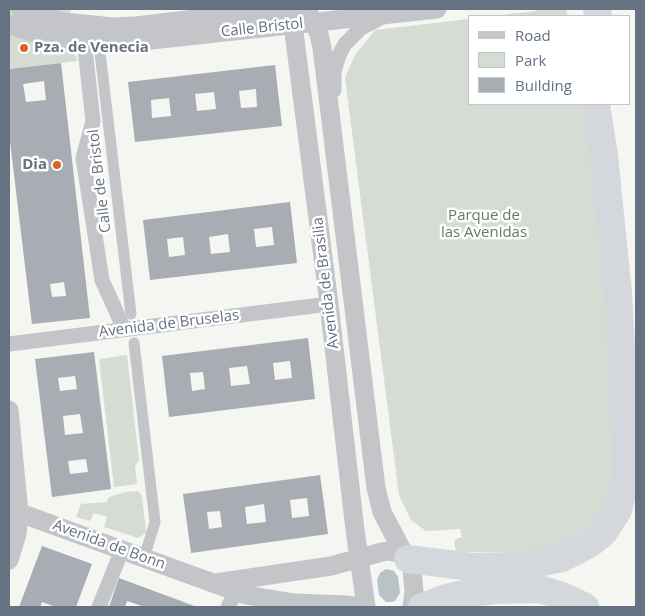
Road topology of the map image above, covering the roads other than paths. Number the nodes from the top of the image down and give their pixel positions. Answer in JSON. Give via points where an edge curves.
{"nodes":[{"id":1,"x":20,"y":9,"type":"edge"},
{"id":2,"x":279,"y":9,"type":"edge"},
{"id":3,"x":437,"y":9,"type":"edge"},
{"id":4,"x":293,"y":14,"type":"edge"},
{"id":5,"x":386,"y":15,"type":"junction"},
{"id":6,"x":314,"y":23,"type":"junction"},
{"id":7,"x":9,"y":24,"type":"edge"},
{"id":8,"x":93,"y":43,"type":"junction"},
{"id":9,"x":596,"y":105,"type":"edge"},
{"id":10,"x":611,"y":105,"type":"edge"},
{"id":11,"x":331,"y":123,"type":"junction"},
{"id":12,"x":636,"y":297,"type":"edge"},
{"id":13,"x":329,"y":304,"type":"junction"},
{"id":14,"x":131,"y":314,"type":"dead end"},
{"id":15,"x":124,"y":329,"type":"junction"},
{"id":16,"x":134,"y":343,"type":"dead end"},
{"id":17,"x":9,"y":344,"type":"edge"},
{"id":18,"x":9,"y":410,"type":"edge"},
{"id":19,"x":14,"y":511,"type":"edge"},
{"id":20,"x":122,"y":550,"type":"junction"},
{"id":21,"x":406,"y":557,"type":"junction"},
{"id":22,"x":144,"y":558,"type":"junction"},
{"id":23,"x":359,"y":558,"type":"junction"},
{"id":24,"x":9,"y":560,"type":"edge"},
{"id":25,"x":210,"y":582,"type":"junction"},
{"id":26,"x":233,"y":600,"type":"edge"},
{"id":27,"x":99,"y":607,"type":"edge"},
{"id":28,"x":362,"y":607,"type":"edge"},
{"id":29,"x":366,"y":607,"type":"edge"},
{"id":30,"x":412,"y":607,"type":"edge"},
{"id":31,"x":422,"y":607,"type":"edge"},
{"id":32,"x":585,"y":607,"type":"edge"}],
"edges":[{"from":1,"to":2,"type":"street","name":"Calle Bristol","via":[[64,22],[113,27]]},
{"from":3,"to":5,"type":"street","name":"Calle Bristol"},
{"from":4,"to":6,"type":"street","name":"Calle Bristol"},
{"from":4,"to":8,"type":"street","name":"Calle Bristol","via":[[137,42]]},
{"from":4,"to":13,"type":"street","name":"Avenida de Brasilia"},
{"from":5,"to":6,"type":"street","name":"Calle Bristol"},
{"from":5,"to":11,"type":"street","name":"Avenida de Brasilia","via":[[361,28],[339,55],[334,71]]},
{"from":6,"to":11,"type":"street","name":"Avenida de Brasilia","via":[[322,48]]},
{"from":7,"to":8,"type":"street","name":"Calle Bristol","via":[[34,33]]},
{"from":8,"to":14,"type":"street","name":"Calle de Bristol"},
{"from":8,"to":15,"type":"street","via":[[85,49],[93,122],[83,158],[102,280]]},
{"from":9,"to":21,"type":"highway","via":[[618,293],[625,408],[626,478],[618,510],[604,532],[562,558],[528,565],[471,567]]},
{"from":10,"to":12,"type":"highway","via":[[629,223]]},
{"from":11,"to":21,"type":"street","name":"Avenida de Brasilia","via":[[376,488],[382,512]]},
{"from":13,"to":15,"type":"street","name":"Avenida de Bruselas"},
{"from":13,"to":23,"type":"street","name":"Avenida de Brasilia"},
{"from":15,"to":17,"type":"street","name":"Avenida de Bruselas"},
{"from":16,"to":22,"type":"street","via":[[155,522]]},
{"from":18,"to":19,"type":"street"},
{"from":19,"to":20,"type":"street","name":"Avenida de Bonn"},
{"from":19,"to":24,"type":"street","via":[[16,534]]},
{"from":20,"to":22,"type":"street","name":"Avenida de Bonn"},
{"from":20,"to":27,"type":"street"},
{"from":21,"to":23,"type":"street","name":"Avenida de Bonn","via":[[389,551]]},
{"from":21,"to":30,"type":"street","name":"Avenida de Brasilia","via":[[413,576]]},
{"from":22,"to":25,"type":"street","name":"Avenida de Bonn"},
{"from":23,"to":25,"type":"street","name":"Avenida de Bonn","via":[[331,566]]},
{"from":23,"to":29,"type":"street","name":"Avenida de Brasilia"},
{"from":25,"to":26,"type":"street","name":"Avenida de Bonn"},
{"from":26,"to":28,"type":"street","name":"Avenida de Bonn"},
{"from":31,"to":32,"type":"highway","via":[[469,593],[540,589]]}]}
